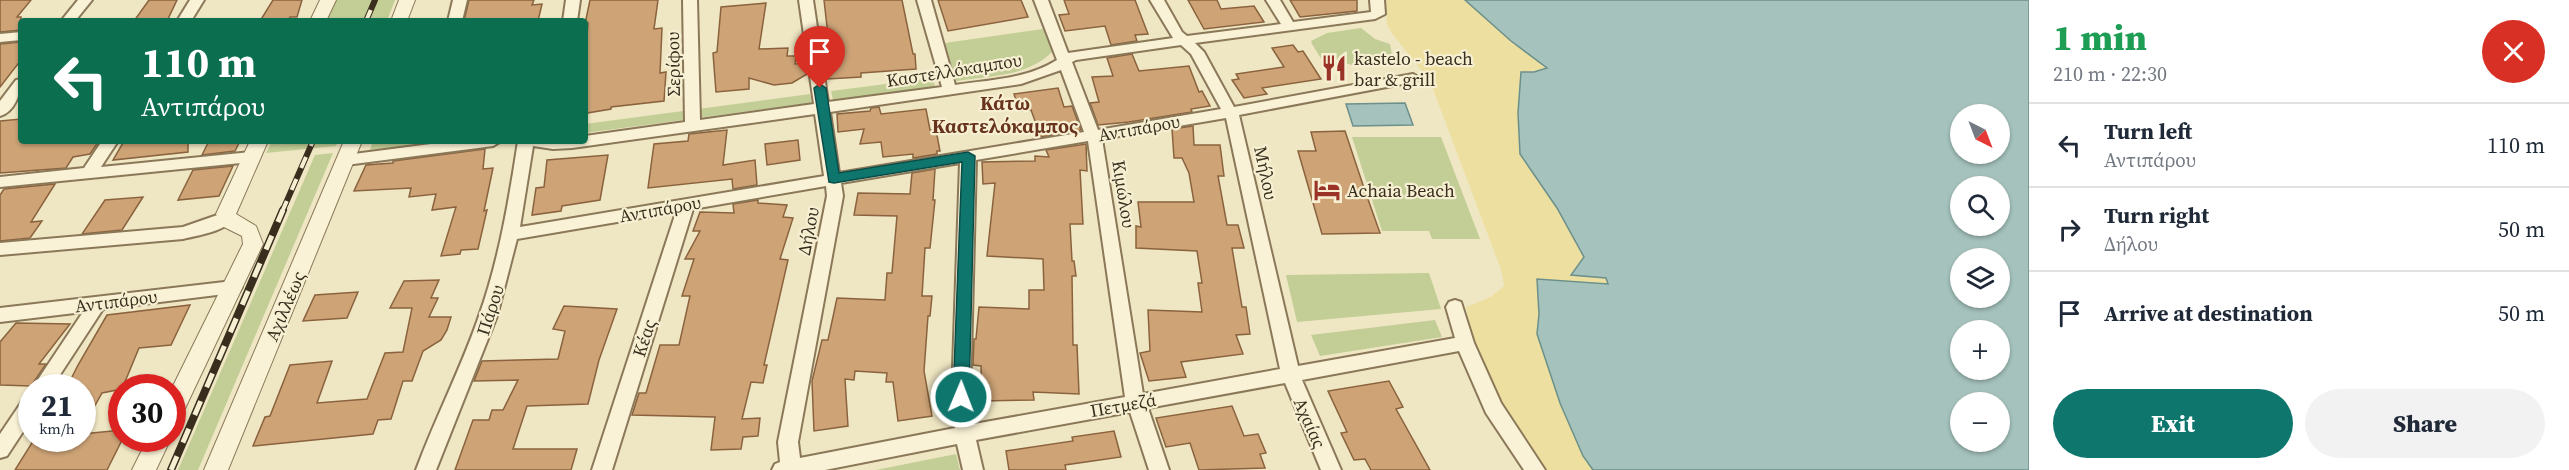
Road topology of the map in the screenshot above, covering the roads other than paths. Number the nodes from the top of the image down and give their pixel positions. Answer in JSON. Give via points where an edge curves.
{"nodes":[{"id":1,"x":85,"y":0,"type":"edge"},
{"id":2,"x":197,"y":0,"type":"edge"},
{"id":3,"x":328,"y":0,"type":"edge"},
{"id":4,"x":407,"y":0,"type":"edge"},
{"id":5,"x":460,"y":0,"type":"edge"},
{"id":6,"x":573,"y":0,"type":"edge"},
{"id":7,"x":690,"y":0,"type":"edge"},
{"id":8,"x":806,"y":0,"type":"edge"},
{"id":9,"x":924,"y":0,"type":"edge"},
{"id":10,"x":1041,"y":0,"type":"edge"},
{"id":11,"x":1157,"y":0,"type":"edge"},
{"id":12,"x":1273,"y":0,"type":"edge"},
{"id":13,"x":1378,"y":7,"type":"edge"},
{"id":14,"x":70,"y":18,"type":"edge"},
{"id":15,"x":186,"y":18,"type":"edge"},
{"id":16,"x":319,"y":18,"type":"edge"},
{"id":17,"x":400,"y":18,"type":"edge"},
{"id":18,"x":456,"y":18,"type":"edge"},
{"id":19,"x":570,"y":18,"type":"edge"},
{"id":20,"x":1289,"y":26,"type":"junction"},
{"id":21,"x":18,"y":36,"type":"edge"},
{"id":22,"x":0,"y":38,"type":"edge"},
{"id":23,"x":1185,"y":40,"type":"junction"},
{"id":24,"x":1057,"y":65,"type":"junction"},
{"id":25,"x":1413,"y":78,"type":"dead end"},
{"id":26,"x":18,"y":88,"type":"edge"},
{"id":27,"x":950,"y":91,"type":"junction"},
{"id":28,"x":823,"y":109,"type":"junction"},
{"id":29,"x":0,"y":111,"type":"edge"},
{"id":30,"x":1231,"y":112,"type":"junction"},
{"id":31,"x":693,"y":126,"type":"junction"},
{"id":32,"x":1094,"y":135,"type":"junction"},
{"id":33,"x":588,"y":138,"type":"edge"},
{"id":34,"x":108,"y":144,"type":"edge"},
{"id":35,"x":445,"y":144,"type":"edge"},
{"id":36,"x":526,"y":144,"type":"edge"},
{"id":37,"x":255,"y":149,"type":"edge"},
{"id":38,"x":349,"y":150,"type":"edge"},
{"id":39,"x":968,"y":156,"type":"junction"},
{"id":40,"x":89,"y":173,"type":"junction"},
{"id":41,"x":834,"y":179,"type":"junction"},
{"id":42,"x":0,"y":183,"type":"edge"},
{"id":43,"x":686,"y":205,"type":"junction"},
{"id":44,"x":226,"y":218,"type":"junction"},
{"id":45,"x":511,"y":234,"type":"junction"},
{"id":46,"x":0,"y":249,"type":"edge"},
{"id":47,"x":233,"y":287,"type":"junction"},
{"id":48,"x":98,"y":303,"type":"junction"},
{"id":49,"x":1455,"y":308,"type":"dead end"},
{"id":50,"x":0,"y":315,"type":"edge"},
{"id":51,"x":1465,"y":344,"type":"junction"},
{"id":52,"x":51,"y":374,"type":"edge"},
{"id":53,"x":1291,"y":376,"type":"junction"},
{"id":54,"x":186,"y":383,"type":"edge"},
{"id":55,"x":1136,"y":403,"type":"junction"},
{"id":56,"x":18,"y":423,"type":"edge"},
{"id":57,"x":965,"y":434,"type":"junction"},
{"id":58,"x":0,"y":450,"type":"edge"},
{"id":59,"x":153,"y":452,"type":"edge"},
{"id":60,"x":788,"y":469,"type":"edge"},
{"id":61,"x":144,"y":470,"type":"edge"},
{"id":62,"x":216,"y":470,"type":"edge"},
{"id":63,"x":426,"y":470,"type":"edge"},
{"id":64,"x":602,"y":470,"type":"edge"},
{"id":65,"x":973,"y":470,"type":"edge"},
{"id":66,"x":1159,"y":470,"type":"edge"},
{"id":67,"x":1331,"y":470,"type":"edge"},
{"id":68,"x":1535,"y":470,"type":"edge"}],
"edges":[{"from":1,"to":14,"type":"street"},
{"from":2,"to":15,"type":"street"},
{"from":3,"to":16,"type":"street"},
{"from":4,"to":17,"type":"street"},
{"from":5,"to":18,"type":"street"},
{"from":6,"to":19,"type":"street"},
{"from":7,"to":31,"type":"street","name":"Σερίφου"},
{"from":8,"to":28,"type":"street","name":"Δήλου"},
{"from":9,"to":27,"type":"street"},
{"from":10,"to":24,"type":"street","name":"Κιμώλου"},
{"from":11,"to":23,"type":"street","name":"Μήλου","via":[[1173,31]]},
{"from":12,"to":20,"type":"street"},
{"from":13,"to":20,"type":"street","name":"Καστελλόκαμπου"},
{"from":20,"to":23,"type":"street","name":"Καστελλόκαμπου"},
{"from":21,"to":22,"type":"street"},
{"from":23,"to":24,"type":"street","name":"Καστελλόκαμπου","via":[[1083,54]]},
{"from":23,"to":30,"type":"street","name":"Μήλου","via":[[1197,52]]},
{"from":24,"to":27,"type":"street","name":"Καστελλόκαμπου","via":[[1027,79]]},
{"from":24,"to":32,"type":"street","name":"Κιμώλου","via":[[1073,83]]},
{"from":25,"to":30,"type":"street","name":"Αντιπάρου"},
{"from":26,"to":29,"type":"street"},
{"from":27,"to":28,"type":"street","name":"Καστελλόκαμπου"},
{"from":28,"to":31,"type":"street","name":"Καστελλόκαμπου"},
{"from":28,"to":41,"type":"street","name":"Δήλου"},
{"from":30,"to":32,"type":"street","name":"Αντιπάρου"},
{"from":30,"to":53,"type":"street","name":"Μήλου"},
{"from":31,"to":33,"type":"street","name":"Καστελλόκαμπου"},
{"from":32,"to":39,"type":"street","name":"Αντιπάρου"},
{"from":32,"to":55,"type":"street","name":"Κιμώλου"},
{"from":34,"to":40,"type":"street"},
{"from":35,"to":38,"type":"street"},
{"from":36,"to":45,"type":"street","name":"Πάρου"},
{"from":37,"to":40,"type":"street"},
{"from":37,"to":44,"type":"street"},
{"from":38,"to":62,"type":"street","name":"Αχιλλέως"},
{"from":39,"to":41,"type":"street","name":"Αντιπάρου"},
{"from":39,"to":57,"type":"street","via":[[961,383]]},
{"from":40,"to":42,"type":"street"},
{"from":41,"to":43,"type":"street","name":"Αντιπάρου"},
{"from":41,"to":60,"type":"street","name":"Δήλου","via":[[834,201],[788,442]]},
{"from":43,"to":45,"type":"street","name":"Αντιπάρου"},
{"from":43,"to":64,"type":"street","name":"Κέας"},
{"from":44,"to":46,"type":"street","via":[[183,233]]},
{"from":44,"to":47,"type":"street","via":[[247,228],[253,239]]},
{"from":45,"to":63,"type":"street","name":"Πάρου","via":[[488,319]]},
{"from":47,"to":48,"type":"street","name":"Αντιπάρου"},
{"from":47,"to":54,"type":"street"},
{"from":48,"to":50,"type":"street","name":"Αντιπάρου"},
{"from":48,"to":52,"type":"street"},
{"from":49,"to":51,"type":"street"},
{"from":51,"to":53,"type":"street","name":"Πετμεζά"},
{"from":51,"to":68,"type":"street","via":[[1493,407]]},
{"from":53,"to":55,"type":"street","name":"Πετμεζά"},
{"from":53,"to":67,"type":"street","name":"Αχαίας"},
{"from":55,"to":57,"type":"street","name":"Πετμεζά"},
{"from":55,"to":66,"type":"street","name":"Κιμώλου"},
{"from":56,"to":58,"type":"street"},
{"from":57,"to":60,"type":"street","name":"Πετμεζά"},
{"from":57,"to":65,"type":"street"},
{"from":59,"to":61,"type":"street"}]}
